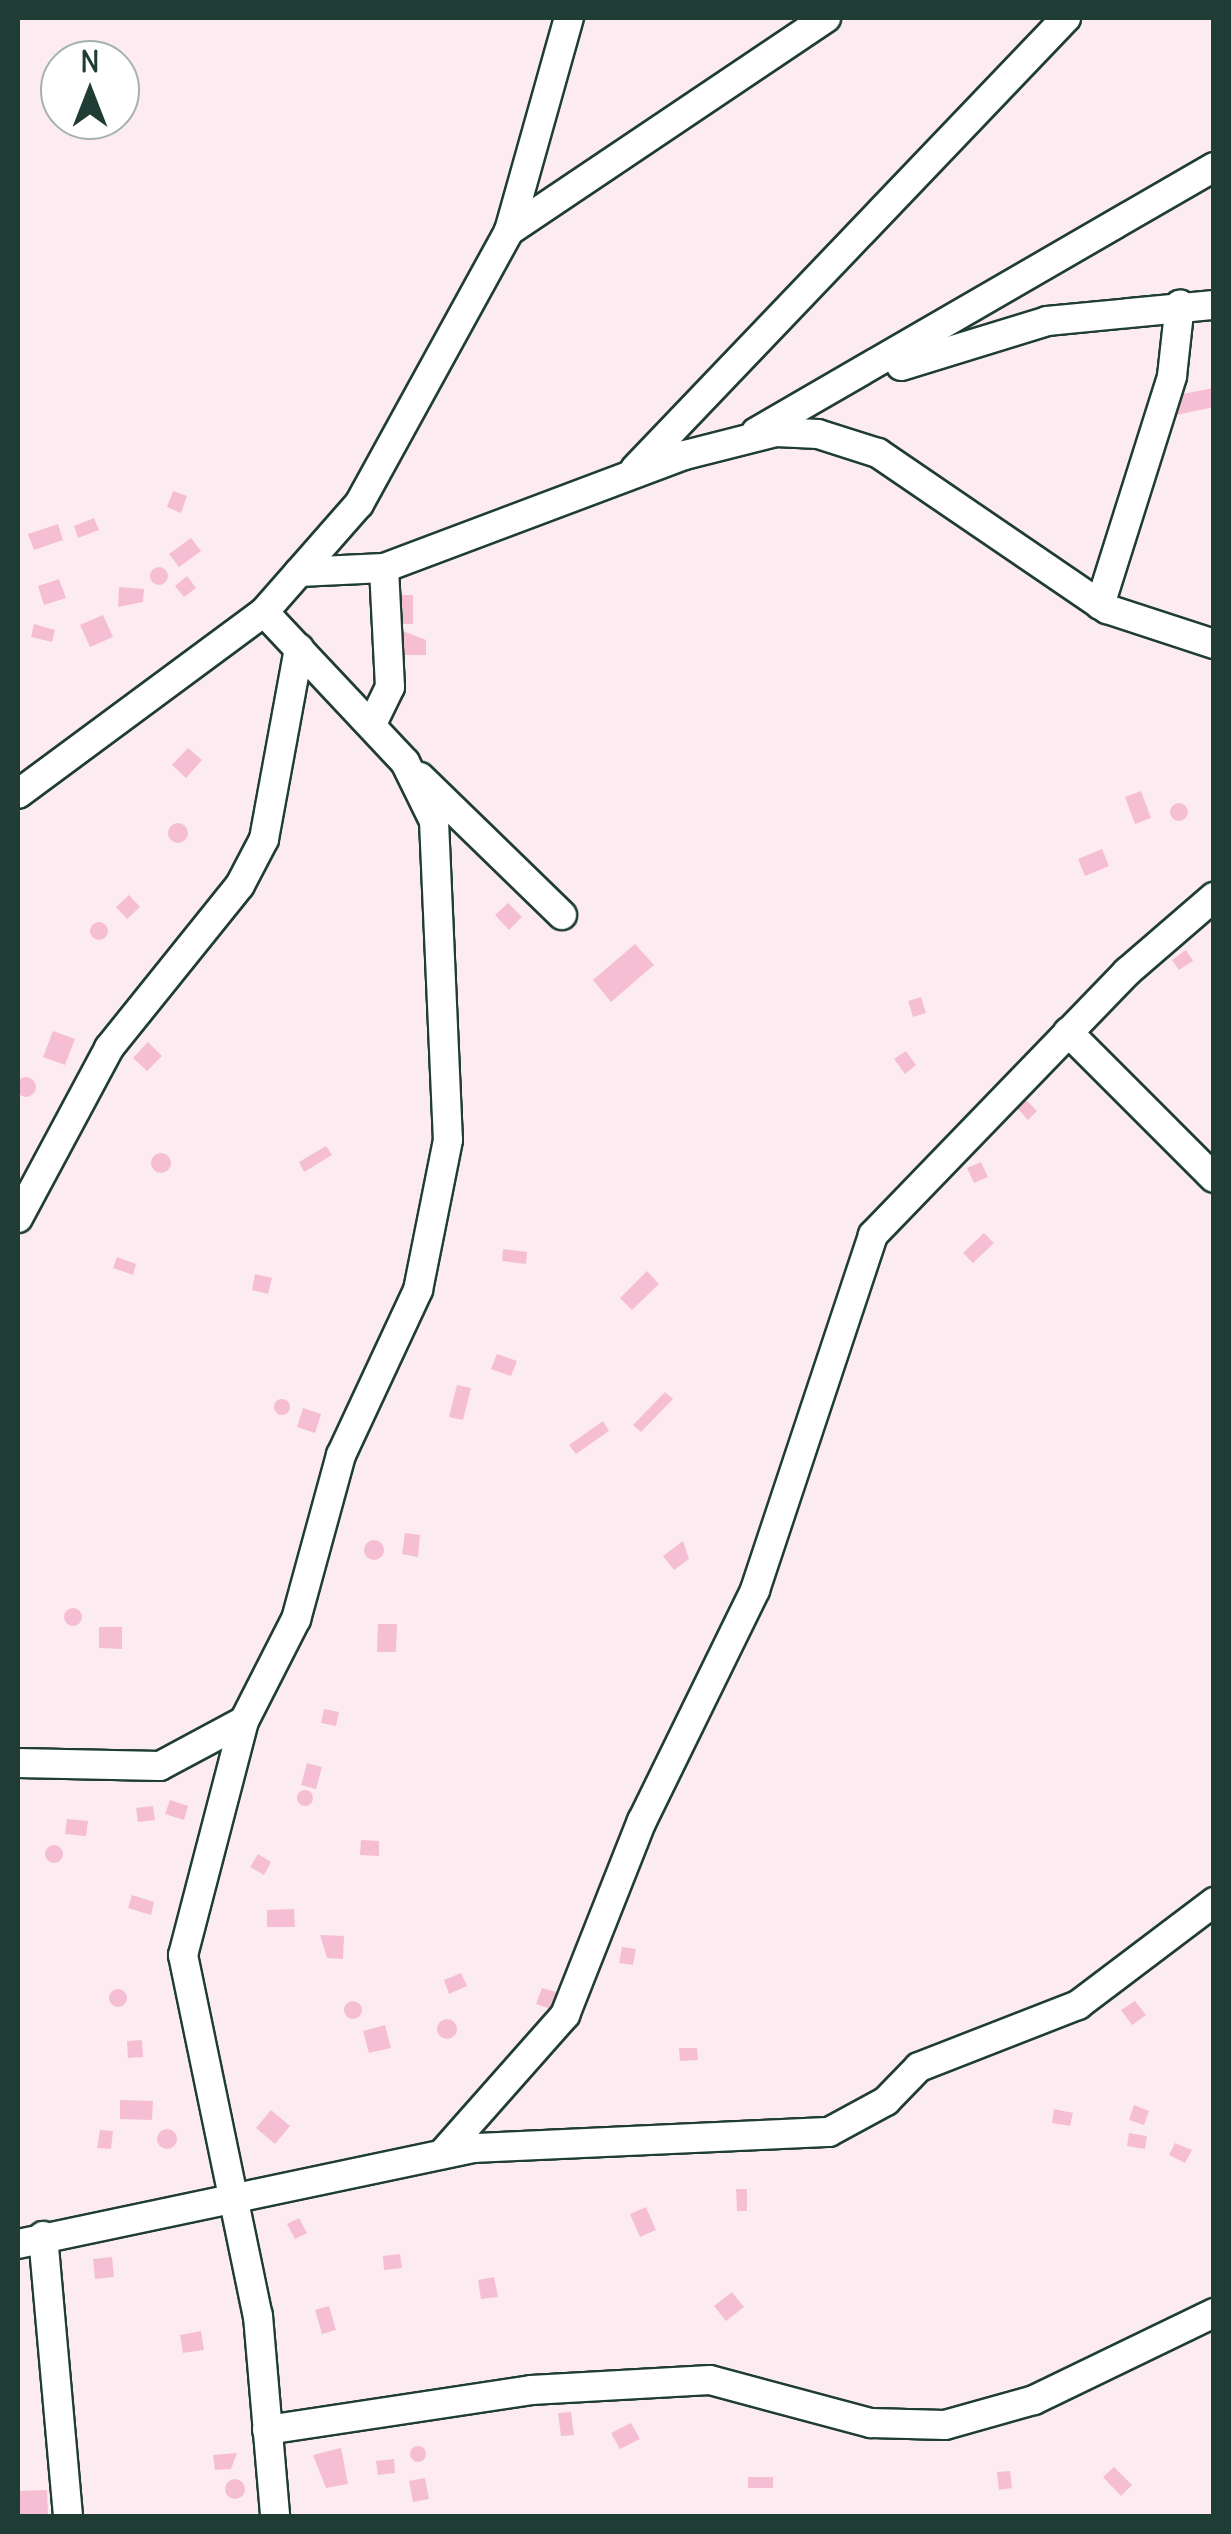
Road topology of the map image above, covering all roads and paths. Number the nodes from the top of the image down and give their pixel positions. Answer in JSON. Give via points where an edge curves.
{"nodes":[{"id":1,"x":569,"y":18,"type":"edge"},
{"id":2,"x":826,"y":18,"type":"edge"},
{"id":3,"x":1066,"y":18,"type":"edge"},
{"id":4,"x":1214,"y":167,"type":"edge"},
{"id":5,"x":509,"y":231,"type":"junction"},
{"id":6,"x":1180,"y":304,"type":"junction"},
{"id":7,"x":1214,"y":305,"type":"edge"},
{"id":8,"x":838,"y":386,"type":"junction"},
{"id":9,"x":745,"y":438,"type":"junction"},
{"id":10,"x":630,"y":473,"type":"junction"},
{"id":11,"x":384,"y":568,"type":"junction"},
{"id":12,"x":299,"y":572,"type":"junction"},
{"id":13,"x":1100,"y":605,"type":"junction"},
{"id":14,"x":264,"y":612,"type":"junction"},
{"id":15,"x":1214,"y":644,"type":"edge"},
{"id":16,"x":299,"y":648,"type":"junction"},
{"id":17,"x":372,"y":724,"type":"junction"},
{"id":18,"x":405,"y":762,"type":"junction"},
{"id":19,"x":18,"y":794,"type":"edge"},
{"id":20,"x":1214,"y":898,"type":"edge"},
{"id":21,"x":562,"y":916,"type":"dead end"},
{"id":22,"x":1068,"y":1032,"type":"junction"},
{"id":23,"x":1214,"y":1178,"type":"edge"},
{"id":24,"x":18,"y":1218,"type":"edge"},
{"id":25,"x":244,"y":1721,"type":"junction"},
{"id":26,"x":18,"y":1763,"type":"edge"},
{"id":27,"x":1214,"y":1902,"type":"edge"},
{"id":28,"x":442,"y":2154,"type":"junction"},
{"id":29,"x":230,"y":2193,"type":"junction"},
{"id":30,"x":30,"y":2240,"type":"edge"},
{"id":31,"x":1214,"y":2314,"type":"edge"},
{"id":32,"x":267,"y":2430,"type":"junction"},
{"id":33,"x":68,"y":2516,"type":"edge"},
{"id":34,"x":274,"y":2516,"type":"edge"}],
"edges":[{"from":1,"to":5,"type":"street"},
{"from":2,"to":5,"type":"street"},
{"from":3,"to":10,"type":"street"},
{"from":4,"to":8,"type":"street"},
{"from":5,"to":12,"type":"street","via":[[359,504]]},
{"from":6,"to":7,"type":"street"},
{"from":6,"to":8,"type":"street","via":[[1000,332]]},
{"from":6,"to":13,"type":"street","via":[[1172,376]]},
{"from":8,"to":9,"type":"street"},
{"from":9,"to":10,"type":"street"},
{"from":9,"to":13,"type":"street","via":[[818,434],[878,453]]},
{"from":10,"to":11,"type":"street"},
{"from":11,"to":12,"type":"street"},
{"from":11,"to":17,"type":"street","via":[[390,687]]},
{"from":12,"to":14,"type":"street"},
{"from":13,"to":15,"type":"street"},
{"from":14,"to":16,"type":"street"},
{"from":14,"to":19,"type":"street"},
{"from":16,"to":17,"type":"street"},
{"from":16,"to":24,"type":"street","via":[[264,839],[240,885],[109,1048]]},
{"from":17,"to":18,"type":"street"},
{"from":18,"to":21,"type":"street"},
{"from":18,"to":25,"type":"street","via":[[442,849],[441,1199],[418,1290],[341,1455],[296,1619]]},
{"from":20,"to":22,"type":"street"},
{"from":22,"to":23,"type":"street"},
{"from":22,"to":28,"type":"street","via":[[873,1235],[755,1590],[635,1838],[576,1992],[553,2030]]},
{"from":25,"to":26,"type":"street","via":[[160,1766]]},
{"from":25,"to":29,"type":"street","via":[[183,1956]]},
{"from":27,"to":28,"type":"street","via":[[1078,2005],[919,2067],[886,2102],[829,2132]]},
{"from":28,"to":29,"type":"street"},
{"from":29,"to":30,"type":"street"},
{"from":29,"to":32,"type":"street","via":[[258,2316]]},
{"from":30,"to":33,"type":"street"},
{"from":31,"to":32,"type":"street","via":[[1034,2400],[945,2425],[872,2423],[710,2380],[531,2390]]},
{"from":32,"to":34,"type":"street"}]}
